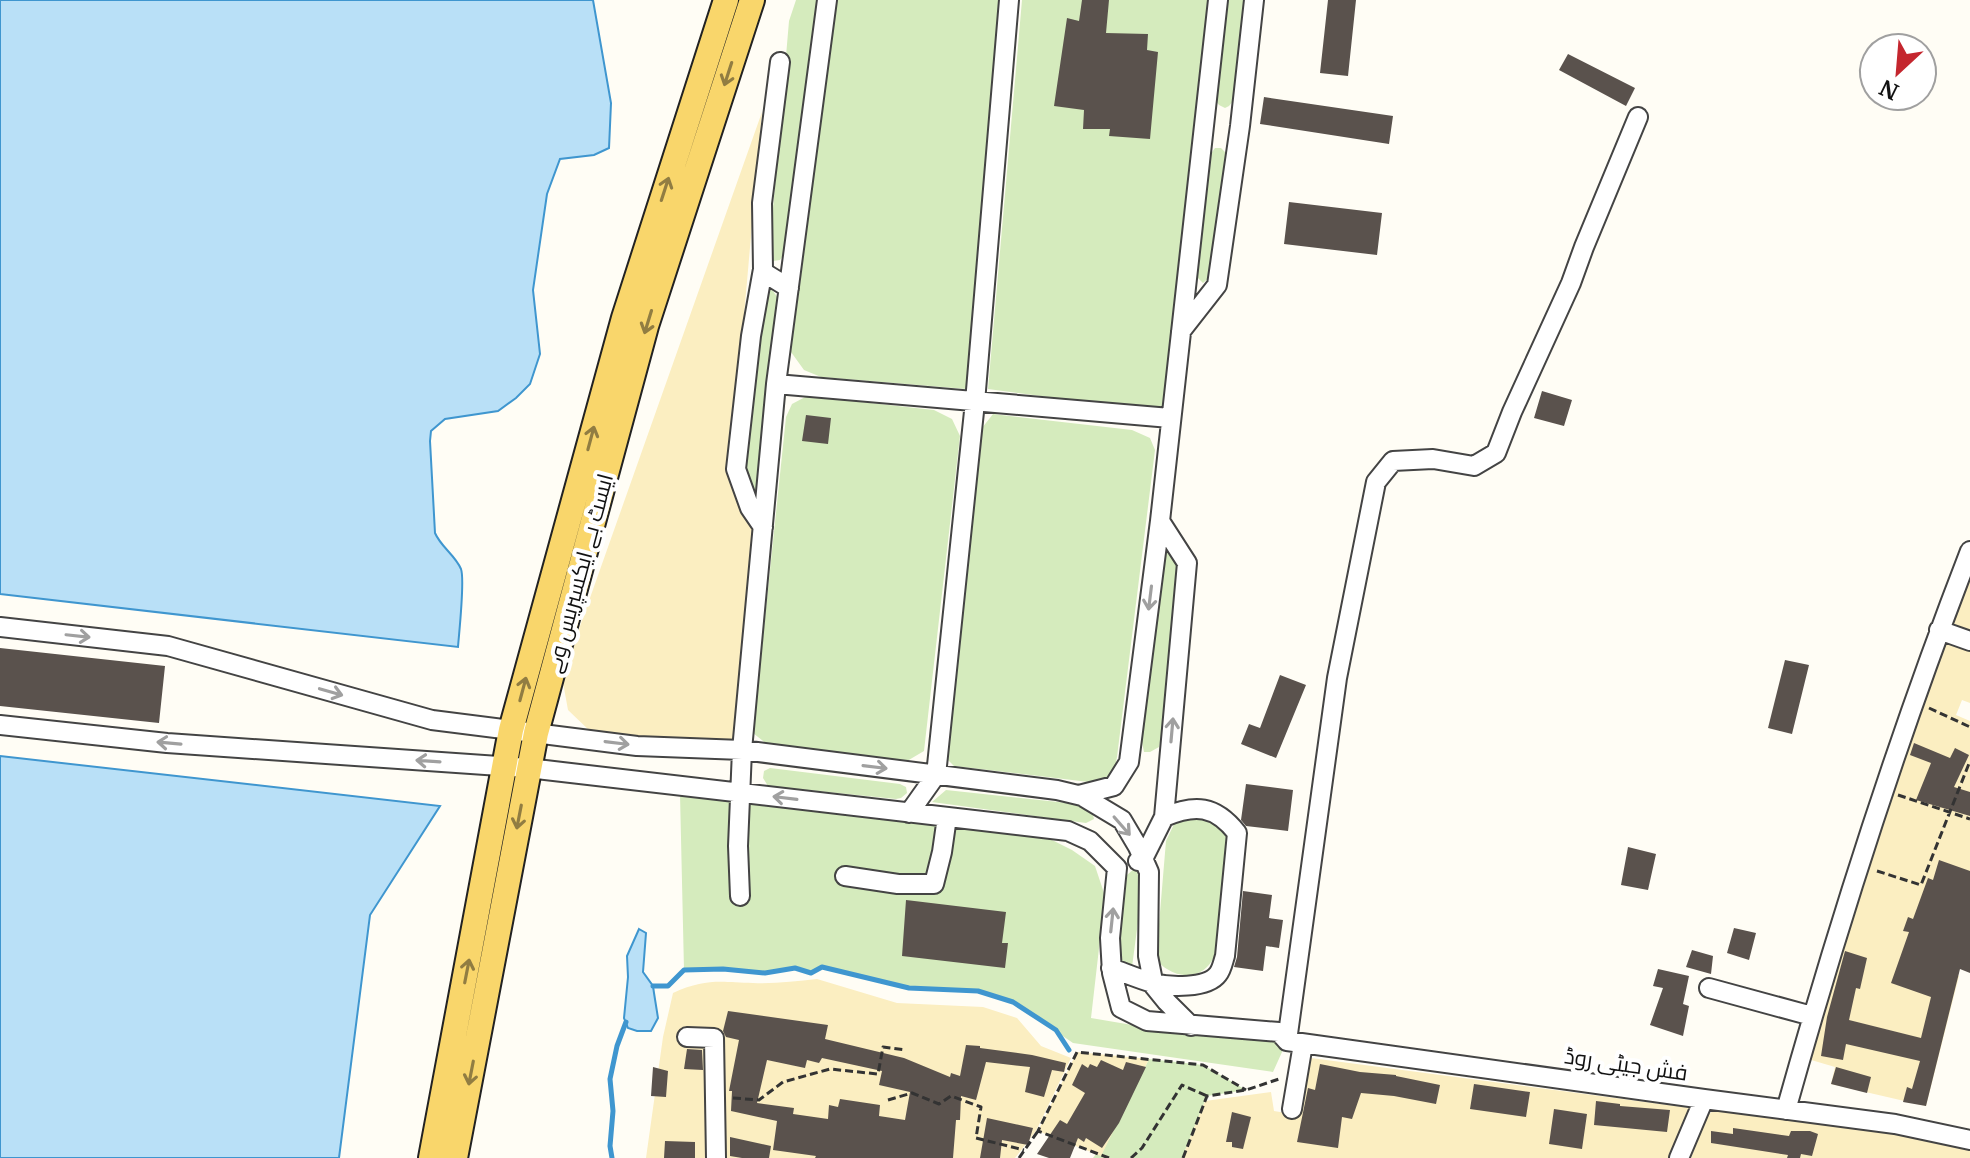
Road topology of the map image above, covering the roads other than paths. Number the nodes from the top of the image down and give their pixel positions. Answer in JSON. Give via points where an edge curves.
{"nodes":[{"id":1,"x":726,"y":0,"type":"edge"},
{"id":2,"x":752,"y":0,"type":"edge"},
{"id":3,"x":827,"y":0,"type":"edge"},
{"id":4,"x":1009,"y":0,"type":"edge"},
{"id":5,"x":1218,"y":0,"type":"edge"},
{"id":6,"x":1254,"y":0,"type":"edge"},
{"id":7,"x":780,"y":62,"type":"dead end"},
{"id":8,"x":1638,"y":117,"type":"dead end"},
{"id":9,"x":763,"y":269,"type":"junction"},
{"id":10,"x":789,"y":288,"type":"junction"},
{"id":11,"x":1181,"y":331,"type":"junction"},
{"id":12,"x":776,"y":384,"type":"junction"},
{"id":13,"x":975,"y":402,"type":"junction"},
{"id":14,"x":1170,"y":418,"type":"junction"},
{"id":15,"x":1160,"y":521,"type":"junction"},
{"id":16,"x":763,"y":527,"type":"junction"},
{"id":17,"x":1970,"y":551,"type":"edge"},
{"id":18,"x":0,"y":627,"type":"edge"},
{"id":19,"x":1939,"y":630,"type":"junction"},
{"id":20,"x":1970,"y":641,"type":"edge"},
{"id":21,"x":0,"y":725,"type":"edge"},
{"id":22,"x":524,"y":732,"type":"junction"},
{"id":23,"x":742,"y":750,"type":"junction"},
{"id":24,"x":517,"y":768,"type":"junction"},
{"id":25,"x":936,"y":775,"type":"junction"},
{"id":26,"x":741,"y":793,"type":"junction"},
{"id":27,"x":1079,"y":795,"type":"junction"},
{"id":28,"x":909,"y":813,"type":"junction"},
{"id":29,"x":947,"y":817,"type":"junction"},
{"id":30,"x":1164,"y":817,"type":"junction"},
{"id":31,"x":1143,"y":859,"type":"junction"},
{"id":32,"x":1117,"y":868,"type":"junction"},
{"id":33,"x":845,"y":876,"type":"dead end"},
{"id":34,"x":740,"y":896,"type":"dead end"},
{"id":35,"x":1111,"y":968,"type":"junction"},
{"id":36,"x":1154,"y":983,"type":"junction"},
{"id":37,"x":1709,"y":988,"type":"dead end"},
{"id":38,"x":1812,"y":1016,"type":"junction"},
{"id":39,"x":1191,"y":1026,"type":"junction"},
{"id":40,"x":687,"y":1037,"type":"dead end"},
{"id":41,"x":1290,"y":1039,"type":"junction"},
{"id":42,"x":1704,"y":1099,"type":"junction"},
{"id":43,"x":1292,"y":1109,"type":"dead end"},
{"id":44,"x":1786,"y":1110,"type":"junction"},
{"id":45,"x":1970,"y":1140,"type":"edge"},
{"id":46,"x":431,"y":1158,"type":"edge"},
{"id":47,"x":455,"y":1158,"type":"edge"},
{"id":48,"x":716,"y":1158,"type":"edge"},
{"id":49,"x":1679,"y":1158,"type":"edge"}],
"edges":[{"from":22,"to":1,"type":"main road","name":"ایسٹ بے ایکسپریس وے","one_way":true,"via":[[624,318]]},
{"from":2,"to":22,"type":"main road","name":"ایسٹ بے ایکسپریس وے","one_way":true,"via":[[646,326]]},
{"from":3,"to":10,"type":"street"},
{"from":4,"to":13,"type":"street"},
{"from":5,"to":11,"type":"street"},
{"from":6,"to":11,"type":"street","via":[[1217,285]]},
{"from":7,"to":9,"type":"street","via":[[762,203]]},
{"from":8,"to":41,"type":"street","via":[[1496,453],[1474,466],[1433,459],[1393,461],[1376,482],[1337,678]]},
{"from":9,"to":10,"type":"street"},
{"from":9,"to":16,"type":"street","via":[[736,469]]},
{"from":10,"to":12,"type":"street"},
{"from":11,"to":14,"type":"street"},
{"from":12,"to":13,"type":"street"},
{"from":12,"to":16,"type":"street"},
{"from":13,"to":14,"type":"street"},
{"from":13,"to":25,"type":"street"},
{"from":14,"to":15,"type":"street"},
{"from":15,"to":27,"type":"street","one_way":true,"via":[[1129,762],[1114,786]]},
{"from":30,"to":15,"type":"street","one_way":true,"via":[[1187,563]]},
{"from":16,"to":23,"type":"street"},
{"from":17,"to":19,"type":"street"},
{"from":18,"to":22,"type":"street","one_way":true,"via":[[168,646],[432,720]]},
{"from":19,"to":20,"type":"street"},
{"from":19,"to":38,"type":"street"},
{"from":24,"to":21,"type":"street","one_way":true,"via":[[167,743]]},
{"from":22,"to":23,"type":"street","one_way":true,"via":[[637,746]]},
{"from":22,"to":24,"type":"main road","name":"ایسٹ بے ایکسپریس وے"},
{"from":23,"to":25,"type":"street","one_way":true},
{"from":23,"to":26,"type":"street"},
{"from":24,"to":26,"type":"street"},
{"from":46,"to":24,"type":"main road","name":"ایسٹ بے ایکسپریس وے","one_way":true},
{"from":24,"to":47,"type":"main road","name":"ایسٹ بے ایکسپریس وے","one_way":true},
{"from":25,"to":27,"type":"street"},
{"from":25,"to":28,"type":"street"},
{"from":28,"to":26,"type":"street","one_way":true},
{"from":26,"to":34,"type":"street"},
{"from":27,"to":31,"type":"street","one_way":true,"via":[[1122,820]]},
{"from":28,"to":29,"type":"street"},
{"from":29,"to":32,"type":"street","via":[[1068,831],[1090,841]]},
{"from":29,"to":33,"type":"street","via":[[934,884]]},
{"from":30,"to":31,"type":"street"},
{"from":30,"to":36,"type":"street","via":[[1183,809],[1209,810],[1237,833],[1220,973],[1196,985]]},
{"from":31,"to":32,"type":"street"},
{"from":31,"to":36,"type":"street","via":[[1149,872],[1148,956]]},
{"from":35,"to":32,"type":"street","name":"فش جیٹی روڈ","one_way":true},
{"from":35,"to":36,"type":"street"},
{"from":35,"to":39,"type":"street","name":"فش جیٹی روڈ","via":[[1121,1008],[1147,1021]]},
{"from":36,"to":39,"type":"street"},
{"from":37,"to":38,"type":"street"},
{"from":38,"to":44,"type":"street"},
{"from":39,"to":41,"type":"street","name":"فش جیٹی روڈ"},
{"from":40,"to":48,"type":"street","via":[[714,1038]]},
{"from":41,"to":42,"type":"street","name":"فش جیٹی روڈ"},
{"from":41,"to":43,"type":"street","via":[[1298,1073]]},
{"from":42,"to":44,"type":"street","name":"فش جیٹی روڈ"},
{"from":42,"to":49,"type":"street"},
{"from":44,"to":45,"type":"street","name":"فش جیٹی روڈ"}]}
